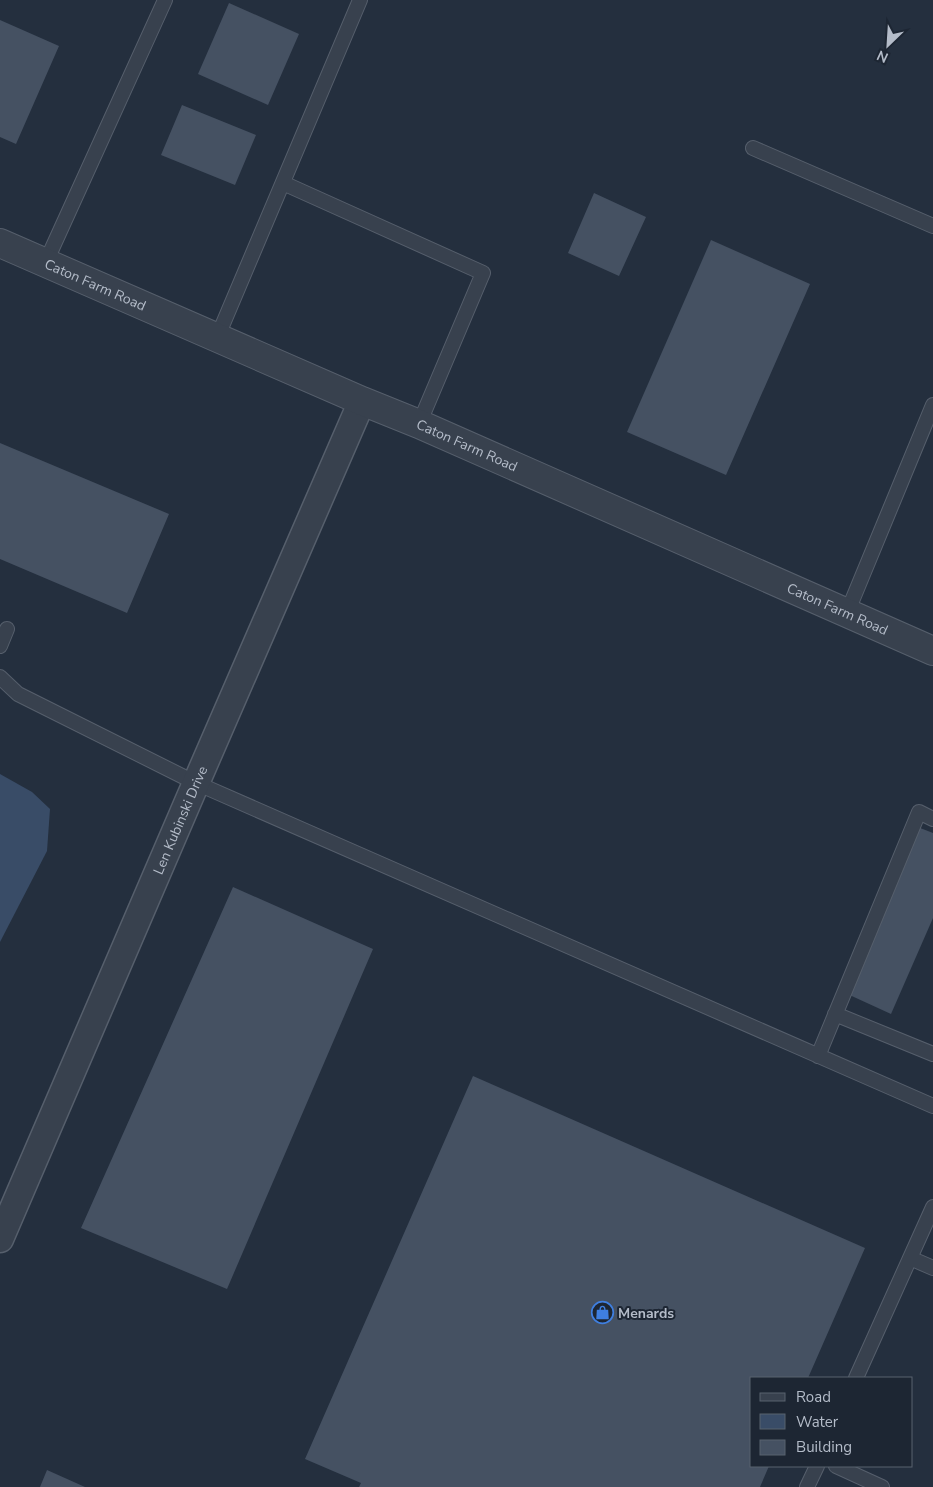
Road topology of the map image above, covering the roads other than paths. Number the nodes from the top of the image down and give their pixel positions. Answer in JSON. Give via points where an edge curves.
{"nodes":[{"id":1,"x":165,"y":0,"type":"edge"},
{"id":2,"x":360,"y":0,"type":"edge"},
{"id":3,"x":753,"y":148,"type":"dead end"},
{"id":4,"x":283,"y":183,"type":"junction"},
{"id":5,"x":933,"y":226,"type":"edge"},
{"id":6,"x":0,"y":243,"type":"edge"},
{"id":7,"x":45,"y":264,"type":"junction"},
{"id":8,"x":217,"y":338,"type":"junction"},
{"id":9,"x":362,"y":401,"type":"junction"},
{"id":10,"x":933,"y":405,"type":"edge"},
{"id":11,"x":419,"y":424,"type":"junction"},
{"id":12,"x":847,"y":613,"type":"junction"},
{"id":13,"x":7,"y":630,"type":"dead end"},
{"id":14,"x":0,"y":646,"type":"edge"},
{"id":15,"x":933,"y":651,"type":"edge"},
{"id":16,"x":0,"y":677,"type":"edge"},
{"id":17,"x":196,"y":783,"type":"junction"},
{"id":18,"x":933,"y":819,"type":"edge"},
{"id":19,"x":835,"y":1014,"type":"junction"},
{"id":20,"x":933,"y":1054,"type":"edge"},
{"id":21,"x":818,"y":1056,"type":"junction"},
{"id":22,"x":933,"y":1106,"type":"edge"},
{"id":23,"x":933,"y":1207,"type":"edge"},
{"id":24,"x":0,"y":1239,"type":"edge"},
{"id":25,"x":910,"y":1258,"type":"junction"},
{"id":26,"x":933,"y":1268,"type":"edge"},
{"id":27,"x":856,"y":1377,"type":"edge"},
{"id":28,"x":816,"y":1467,"type":"edge"},
{"id":29,"x":838,"y":1467,"type":"edge"},
{"id":30,"x":807,"y":1487,"type":"edge"},
{"id":31,"x":882,"y":1487,"type":"edge"}],
"edges":[{"from":1,"to":7,"type":"lane"},
{"from":2,"to":4,"type":"lane"},
{"from":3,"to":5,"type":"lane"},
{"from":4,"to":8,"type":"lane"},
{"from":4,"to":11,"type":"lane","via":[[484,273]]},
{"from":6,"to":7,"type":"street","name":"Caton Farm Road"},
{"from":7,"to":8,"type":"street","name":"Caton Farm Road"},
{"from":8,"to":9,"type":"street","name":"Caton Farm Road"},
{"from":9,"to":11,"type":"street","name":"Caton Farm Road"},
{"from":9,"to":17,"type":"street","name":"Len Kubinski Drive"},
{"from":10,"to":12,"type":"lane"},
{"from":11,"to":12,"type":"street","name":"Caton Farm Road"},
{"from":12,"to":15,"type":"street","name":"Caton Farm Road"},
{"from":13,"to":14,"type":"lane"},
{"from":16,"to":17,"type":"lane","via":[[18,694]]},
{"from":17,"to":21,"type":"lane"},
{"from":17,"to":24,"type":"street","name":"Len Kubinski Drive"},
{"from":18,"to":19,"type":"lane","via":[[919,812]]},
{"from":19,"to":20,"type":"lane"},
{"from":19,"to":21,"type":"lane"},
{"from":21,"to":22,"type":"lane"},
{"from":23,"to":25,"type":"lane"},
{"from":25,"to":26,"type":"lane"},
{"from":25,"to":27,"type":"lane"},
{"from":28,"to":30,"type":"lane"},
{"from":29,"to":31,"type":"lane"}]}
